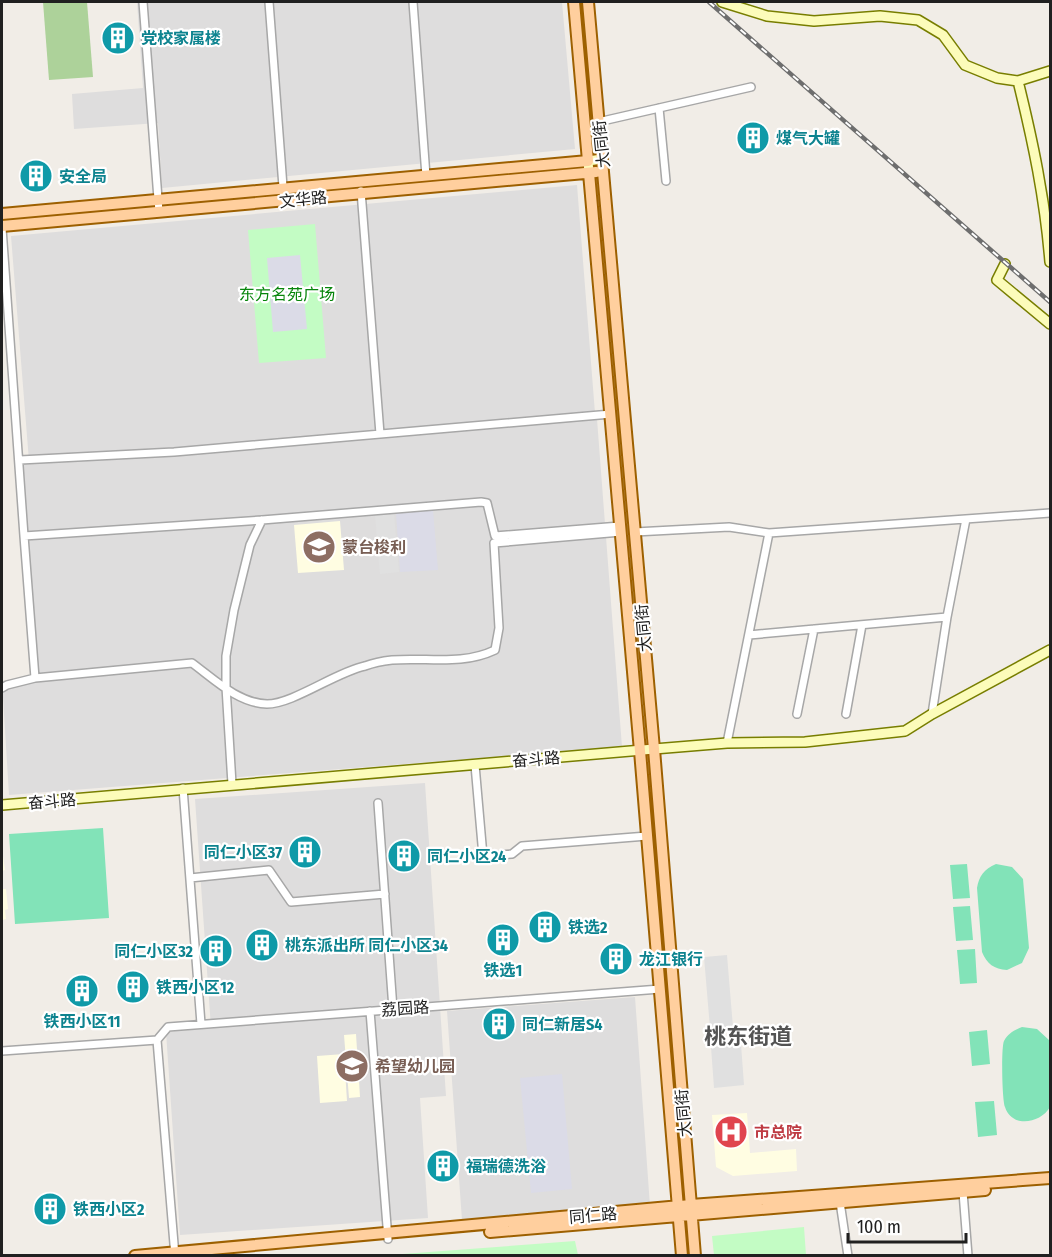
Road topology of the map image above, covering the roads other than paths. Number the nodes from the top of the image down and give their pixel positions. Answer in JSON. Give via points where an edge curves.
{"nodes":[{"id":1,"x":143,"y":2,"type":"edge"},
{"id":2,"x":269,"y":2,"type":"edge"},
{"id":3,"x":413,"y":2,"type":"edge"},
{"id":4,"x":574,"y":2,"type":"edge"},
{"id":5,"x":588,"y":2,"type":"edge"},
{"id":6,"x":722,"y":2,"type":"edge"},
{"id":7,"x":1050,"y":71,"type":"edge"},
{"id":8,"x":1018,"y":81,"type":"junction"},
{"id":9,"x":751,"y":87,"type":"dead end"},
{"id":10,"x":659,"y":108,"type":"junction"},
{"id":11,"x":598,"y":122,"type":"junction"},
{"id":12,"x":588,"y":161,"type":"junction"},
{"id":13,"x":603,"y":165,"type":"junction"},
{"id":14,"x":589,"y":173,"type":"junction"},
{"id":15,"x":426,"y":176,"type":"junction"},
{"id":16,"x":666,"y":181,"type":"dead end"},
{"id":17,"x":360,"y":187,"type":"junction"},
{"id":18,"x":283,"y":188,"type":"junction"},
{"id":19,"x":158,"y":200,"type":"junction"},
{"id":20,"x":284,"y":200,"type":"junction"},
{"id":21,"x":159,"y":212,"type":"junction"},
{"id":22,"x":2,"y":214,"type":"edge"},
{"id":23,"x":2,"y":227,"type":"edge"},
{"id":24,"x":1050,"y":262,"type":"edge"},
{"id":25,"x":1005,"y":264,"type":"dead end"},
{"id":26,"x":1050,"y":324,"type":"edge"},
{"id":27,"x":611,"y":414,"type":"junction"},
{"id":28,"x":380,"y":434,"type":"junction"},
{"id":29,"x":20,"y":460,"type":"junction"},
{"id":30,"x":1050,"y":513,"type":"edge"},
{"id":31,"x":966,"y":519,"type":"junction"},
{"id":32,"x":262,"y":520,"type":"junction"},
{"id":33,"x":620,"y":529,"type":"junction"},
{"id":34,"x":635,"y":531,"type":"junction"},
{"id":35,"x":770,"y":533,"type":"junction"},
{"id":36,"x":24,"y":536,"type":"junction"},
{"id":37,"x":947,"y":617,"type":"junction"},
{"id":38,"x":862,"y":625,"type":"junction"},
{"id":39,"x":814,"y":629,"type":"junction"},
{"id":40,"x":749,"y":635,"type":"junction"},
{"id":41,"x":1050,"y":650,"type":"edge"},
{"id":42,"x":34,"y":678,"type":"junction"},
{"id":43,"x":226,"y":687,"type":"junction"},
{"id":44,"x":2,"y":688,"type":"edge"},
{"id":45,"x":797,"y":714,"type":"dead end"},
{"id":46,"x":846,"y":714,"type":"dead end"},
{"id":47,"x":932,"y":714,"type":"junction"},
{"id":48,"x":728,"y":743,"type":"junction"},
{"id":49,"x":654,"y":749,"type":"junction"},
{"id":50,"x":640,"y":751,"type":"junction"},
{"id":51,"x":475,"y":765,"type":"junction"},
{"id":52,"x":232,"y":784,"type":"junction"},
{"id":53,"x":183,"y":788,"type":"junction"},
{"id":54,"x":378,"y":803,"type":"dead end"},
{"id":55,"x":2,"y":806,"type":"edge"},
{"id":56,"x":647,"y":836,"type":"junction"},
{"id":57,"x":190,"y":878,"type":"junction"},
{"id":58,"x":385,"y":894,"type":"junction"},
{"id":59,"x":660,"y":989,"type":"junction"},
{"id":60,"x":393,"y":1009,"type":"junction"},
{"id":61,"x":370,"y":1011,"type":"junction"},
{"id":62,"x":201,"y":1024,"type":"junction"},
{"id":63,"x":157,"y":1040,"type":"junction"},
{"id":64,"x":2,"y":1051,"type":"edge"},
{"id":65,"x":1050,"y":1178,"type":"edge"},
{"id":66,"x":1050,"y":1184,"type":"edge"},
{"id":67,"x":963,"y":1192,"type":"junction"},
{"id":68,"x":840,"y":1202,"type":"junction"},
{"id":69,"x":691,"y":1210,"type":"junction"},
{"id":70,"x":678,"y":1211,"type":"junction"},
{"id":71,"x":388,"y":1237,"type":"junction"},
{"id":72,"x":220,"y":1252,"type":"edge"},
{"id":73,"x":178,"y":1254,"type":"edge"},
{"id":74,"x":135,"y":1256,"type":"edge"},
{"id":75,"x":682,"y":1256,"type":"edge"},
{"id":76,"x":695,"y":1256,"type":"edge"},
{"id":77,"x":848,"y":1256,"type":"edge"},
{"id":78,"x":968,"y":1256,"type":"edge"}],
"edges":[{"from":1,"to":19,"type":"street"},
{"from":2,"to":18,"type":"street"},
{"from":3,"to":15,"type":"street"},
{"from":4,"to":12,"type":"main road","name":"大同街"},
{"from":5,"to":11,"type":"main road","name":"大同街"},
{"from":6,"to":8,"type":"street","via":[[767,16],[802,20],[879,16],[918,20],[943,35],[965,65],[997,78]]},
{"from":7,"to":8,"type":"street"},
{"from":8,"to":24,"type":"street","via":[[1036,152]]},
{"from":9,"to":10,"type":"street"},
{"from":10,"to":11,"type":"street"},
{"from":10,"to":16,"type":"street"},
{"from":11,"to":13,"type":"main road","name":"大同街"},
{"from":12,"to":13,"type":"street"},
{"from":12,"to":14,"type":"street"},
{"from":12,"to":15,"type":"main road","name":"文华路"},
{"from":13,"to":14,"type":"main road","name":"文华路"},
{"from":13,"to":34,"type":"main road","name":"大同街"},
{"from":14,"to":17,"type":"main road","name":"文华路"},
{"from":14,"to":27,"type":"main road","name":"大同街"},
{"from":15,"to":17,"type":"main road","name":"文华路"},
{"from":17,"to":18,"type":"main road","name":"文华路"},
{"from":17,"to":20,"type":"main road","name":"文华路"},
{"from":17,"to":28,"type":"street"},
{"from":18,"to":19,"type":"main road","name":"文华路"},
{"from":18,"to":20,"type":"street"},
{"from":19,"to":21,"type":"street"},
{"from":19,"to":22,"type":"main road","name":"文华路"},
{"from":20,"to":21,"type":"main road","name":"文华路"},
{"from":21,"to":23,"type":"main road","name":"文华路"},
{"from":23,"to":29,"type":"street"},
{"from":25,"to":26,"type":"street","via":[[997,280]]},
{"from":27,"to":28,"type":"street"},
{"from":27,"to":33,"type":"main road","name":"大同街"},
{"from":28,"to":29,"type":"street","via":[[174,452]]},
{"from":29,"to":36,"type":"street"},
{"from":30,"to":31,"type":"street"},
{"from":31,"to":35,"type":"street"},
{"from":31,"to":37,"type":"street"},
{"from":32,"to":33,"type":"street","via":[[487,502],[495,536]]},
{"from":32,"to":36,"type":"street"},
{"from":32,"to":43,"type":"street","via":[[250,545],[234,610],[226,656]]},
{"from":33,"to":43,"type":"street","via":[[494,543],[499,628],[495,650],[482,656],[456,661],[391,660],[361,666],[270,704],[241,698]]},
{"from":33,"to":50,"type":"main road","name":"大同街"},
{"from":34,"to":35,"type":"street","via":[[729,527]]},
{"from":34,"to":49,"type":"main road","name":"大同街"},
{"from":35,"to":40,"type":"street"},
{"from":36,"to":42,"type":"street"},
{"from":37,"to":38,"type":"street"},
{"from":37,"to":47,"type":"street"},
{"from":38,"to":39,"type":"street"},
{"from":38,"to":46,"type":"street"},
{"from":39,"to":40,"type":"street"},
{"from":39,"to":45,"type":"street"},
{"from":40,"to":48,"type":"street"},
{"from":41,"to":47,"type":"street","name":"奋斗路"},
{"from":42,"to":43,"type":"street","via":[[192,663]]},
{"from":42,"to":44,"type":"street"},
{"from":43,"to":52,"type":"street"},
{"from":47,"to":48,"type":"street","name":"奋斗路","via":[[905,731],[805,742]]},
{"from":48,"to":49,"type":"street","name":"奋斗路"},
{"from":49,"to":50,"type":"street","name":"奋斗路"},
{"from":49,"to":69,"type":"main road","name":"大同街"},
{"from":50,"to":51,"type":"street","name":"奋斗路"},
{"from":50,"to":56,"type":"main road","name":"大同街"},
{"from":51,"to":52,"type":"street","name":"奋斗路"},
{"from":51,"to":56,"type":"street","via":[[483,856],[512,854],[522,846]]},
{"from":52,"to":53,"type":"street","name":"奋斗路"},
{"from":53,"to":55,"type":"street","name":"奋斗路"},
{"from":53,"to":57,"type":"street"},
{"from":54,"to":58,"type":"street"},
{"from":56,"to":59,"type":"main road","name":"大同街"},
{"from":57,"to":58,"type":"street","via":[[269,870],[291,902]]},
{"from":57,"to":62,"type":"street"},
{"from":58,"to":60,"type":"street"},
{"from":59,"to":60,"type":"street","name":"荔园路"},
{"from":59,"to":70,"type":"main road","name":"大同街"},
{"from":60,"to":61,"type":"street","name":"荔园路"},
{"from":61,"to":62,"type":"street","name":"荔园路"},
{"from":61,"to":71,"type":"street"},
{"from":62,"to":63,"type":"street","name":"荔园路","via":[[168,1026]]},
{"from":63,"to":64,"type":"street"},
{"from":63,"to":73,"type":"street"},
{"from":65,"to":69,"type":"main road","name":"同仁路"},
{"from":66,"to":67,"type":"main road","name":"同仁路"},
{"from":67,"to":68,"type":"main road","name":"同仁路"},
{"from":67,"to":78,"type":"street"},
{"from":68,"to":69,"type":"main road","name":"同仁路"},
{"from":68,"to":77,"type":"street"},
{"from":69,"to":70,"type":"main road","name":"同仁路"},
{"from":69,"to":76,"type":"main road","name":"大同街"},
{"from":70,"to":71,"type":"main road","name":"同仁路"},
{"from":70,"to":75,"type":"main road","name":"大同街"},
{"from":71,"to":72,"type":"main road","name":"同仁路"},
{"from":72,"to":73,"type":"main road","name":"同仁路"},
{"from":73,"to":74,"type":"main road","name":"同仁路"}]}
